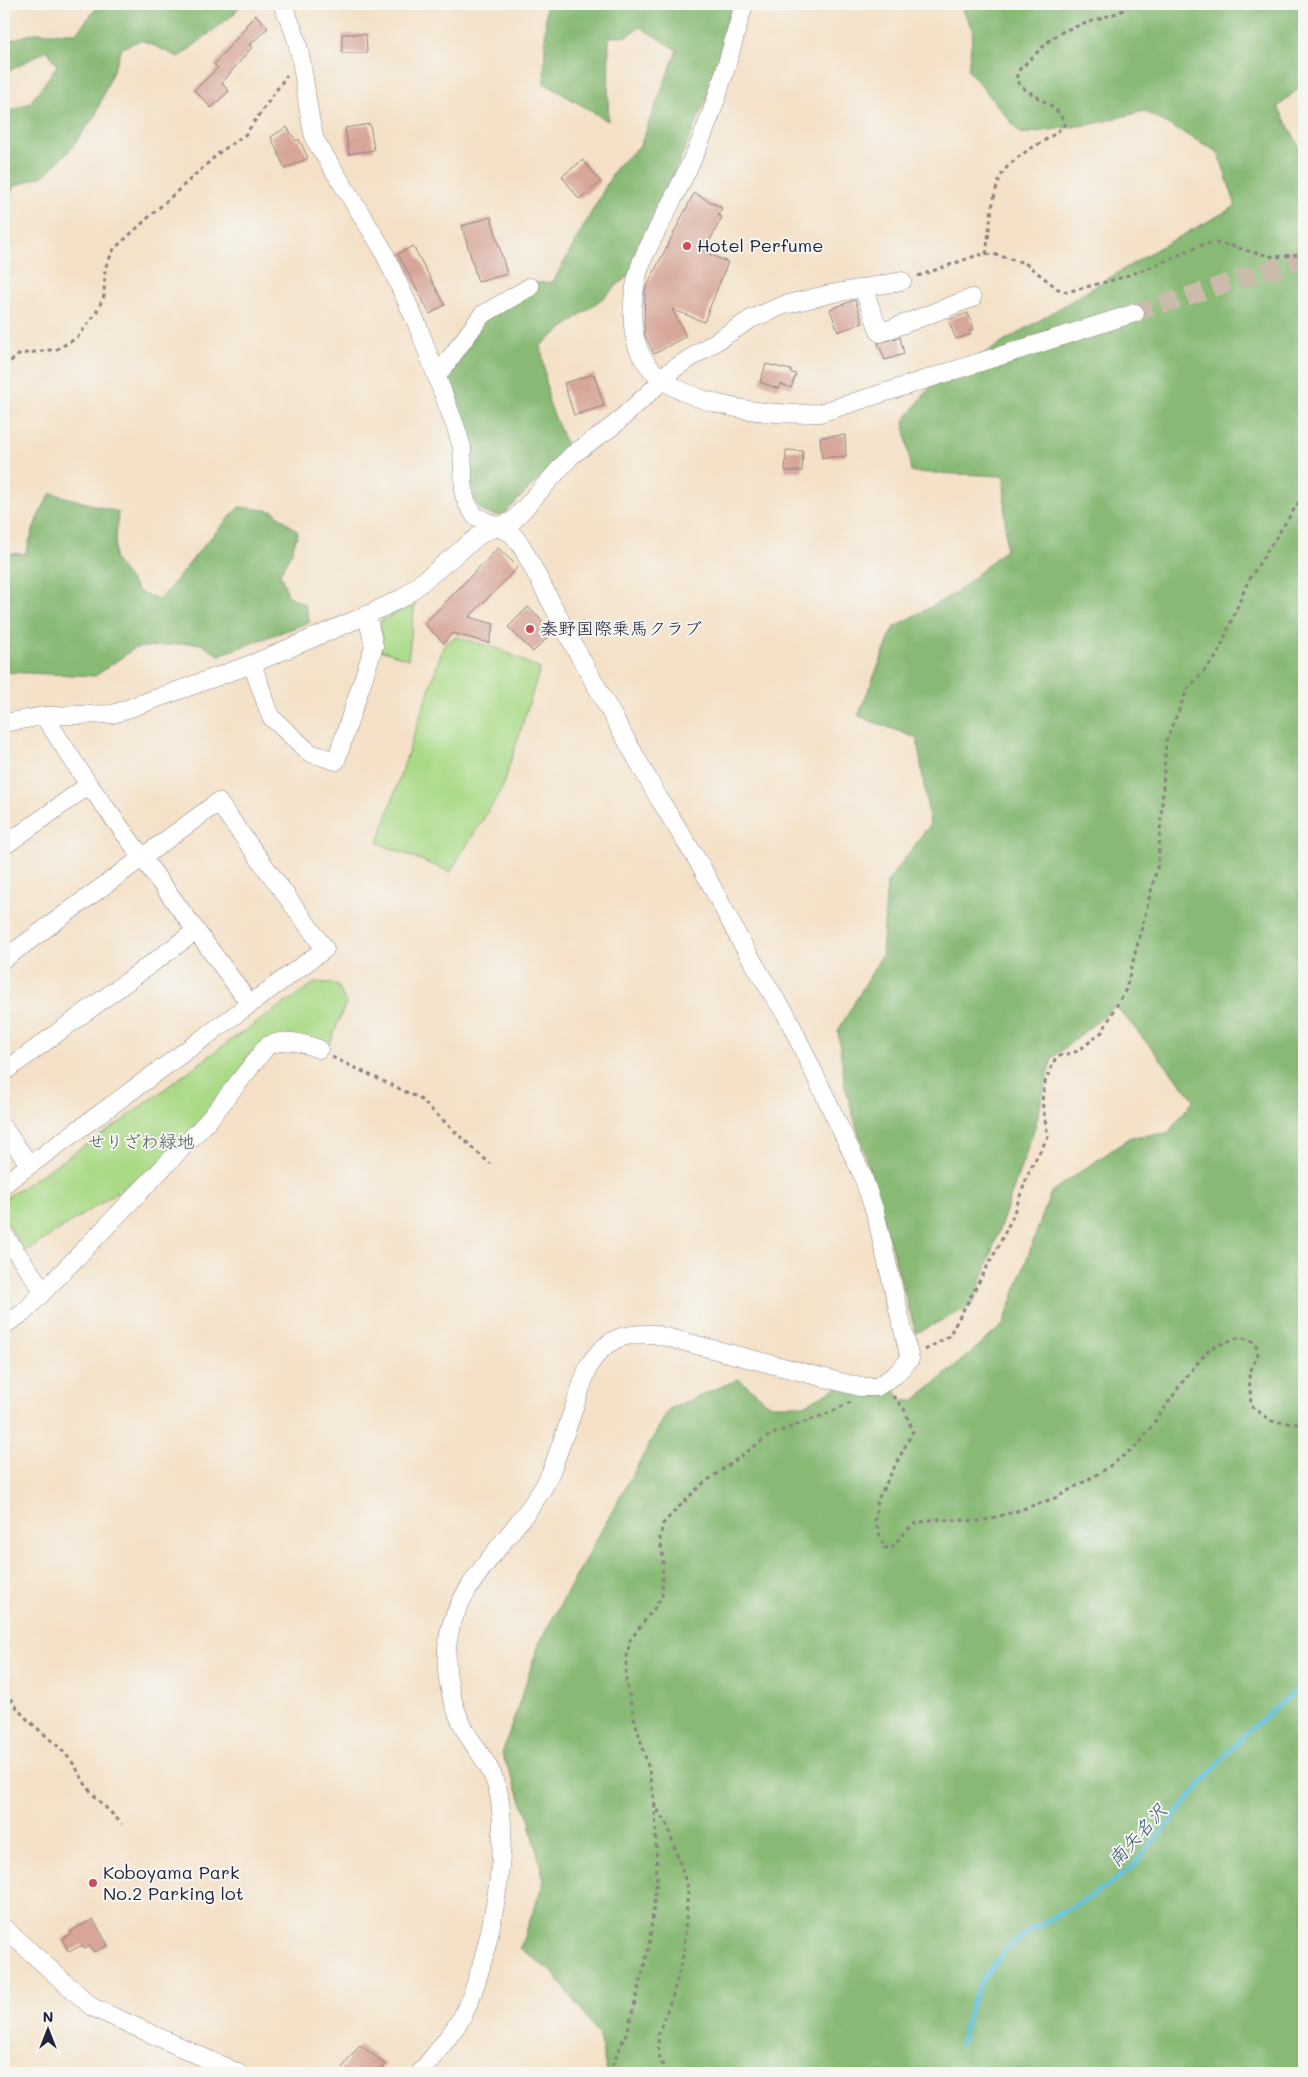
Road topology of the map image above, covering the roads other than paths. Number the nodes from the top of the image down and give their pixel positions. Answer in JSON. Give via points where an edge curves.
{"nodes":[{"id":1,"x":744,"y":4,"type":"edge"},
{"id":2,"x":287,"y":9,"type":"edge"},
{"id":3,"x":902,"y":281,"type":"road end"},
{"id":4,"x":530,"y":287,"type":"dead end"},
{"id":5,"x":863,"y":288,"type":"junction"},
{"id":6,"x":972,"y":298,"type":"dead end"},
{"id":7,"x":1135,"y":313,"type":"tunnel mouth"},
{"id":8,"x":437,"y":376,"type":"junction"},
{"id":9,"x":662,"y":379,"type":"junction"},
{"id":10,"x":496,"y":527,"type":"junction"},
{"id":11,"x":367,"y":615,"type":"junction"},
{"id":12,"x":252,"y":664,"type":"junction"},
{"id":13,"x":44,"y":716,"type":"junction"},
{"id":14,"x":4,"y":724,"type":"edge"},
{"id":15,"x":89,"y":785,"type":"junction"},
{"id":16,"x":4,"y":846,"type":"edge"},
{"id":17,"x":143,"y":856,"type":"junction"},
{"id":18,"x":196,"y":931,"type":"junction"},
{"id":19,"x":4,"y":959,"type":"edge"},
{"id":20,"x":250,"y":1004,"type":"junction"},
{"id":21,"x":319,"y":1049,"type":"road end"},
{"id":22,"x":4,"y":1072,"type":"edge"},
{"id":23,"x":4,"y":1129,"type":"edge"},
{"id":24,"x":30,"y":1164,"type":"junction"},
{"id":25,"x":4,"y":1184,"type":"edge"},
{"id":26,"x":4,"y":1235,"type":"edge"},
{"id":27,"x":43,"y":1290,"type":"junction"},
{"id":28,"x":4,"y":1325,"type":"edge"},
{"id":29,"x":4,"y":1928,"type":"edge"},
{"id":30,"x":238,"y":2073,"type":"edge"},
{"id":31,"x":420,"y":2073,"type":"edge"}],
"edges":[{"from":1,"to":9,"type":"street","via":[[706,128],[638,275],[632,309],[634,334],[638,350]]},
{"from":2,"to":8,"type":"street","via":[[300,55],[315,140],[382,248]]},
{"from":3,"to":5,"type":"street"},
{"from":4,"to":8,"type":"street","via":[[482,315]]},
{"from":5,"to":6,"type":"street","via":[[880,333]]},
{"from":5,"to":9,"type":"street","via":[[784,305],[751,320]]},
{"from":7,"to":9,"type":"street","via":[[820,413],[778,414],[727,407],[703,400]]},
{"from":8,"to":10,"type":"street","via":[[462,448],[464,495],[475,516]]},
{"from":9,"to":10,"type":"street","via":[[613,426],[572,455],[513,520]]},
{"from":10,"to":11,"type":"street","via":[[482,533],[404,596]]},
{"from":10,"to":31,"type":"street","via":[[512,534],[521,545],[658,797],[786,1014],[862,1174],[875,1212],[910,1359],[877,1387],[860,1386],[654,1334],[612,1340],[589,1365],[545,1484],[467,1590],[452,1621],[447,1641],[451,1695],[465,1730],[496,1781],[501,1855],[487,1945],[473,1992],[461,2018]]},
{"from":11,"to":12,"type":"street"},
{"from":11,"to":12,"type":"street","via":[[374,646],[336,761],[310,753],[271,717]]},
{"from":12,"to":13,"type":"street","via":[[114,714]]},
{"from":13,"to":14,"type":"street"},
{"from":13,"to":15,"type":"street"},
{"from":15,"to":16,"type":"street"},
{"from":15,"to":17,"type":"street"},
{"from":17,"to":18,"type":"street"},
{"from":17,"to":19,"type":"street"},
{"from":17,"to":20,"type":"street","via":[[218,802],[325,949]]},
{"from":18,"to":20,"type":"street"},
{"from":18,"to":22,"type":"street"},
{"from":20,"to":24,"type":"street"},
{"from":21,"to":27,"type":"street","via":[[300,1042],[279,1041],[267,1046],[208,1121]]},
{"from":23,"to":24,"type":"street"},
{"from":24,"to":25,"type":"street"},
{"from":26,"to":27,"type":"street"},
{"from":27,"to":28,"type":"street","via":[[23,1312]]},
{"from":29,"to":30,"type":"street","via":[[92,2007]]}]}
